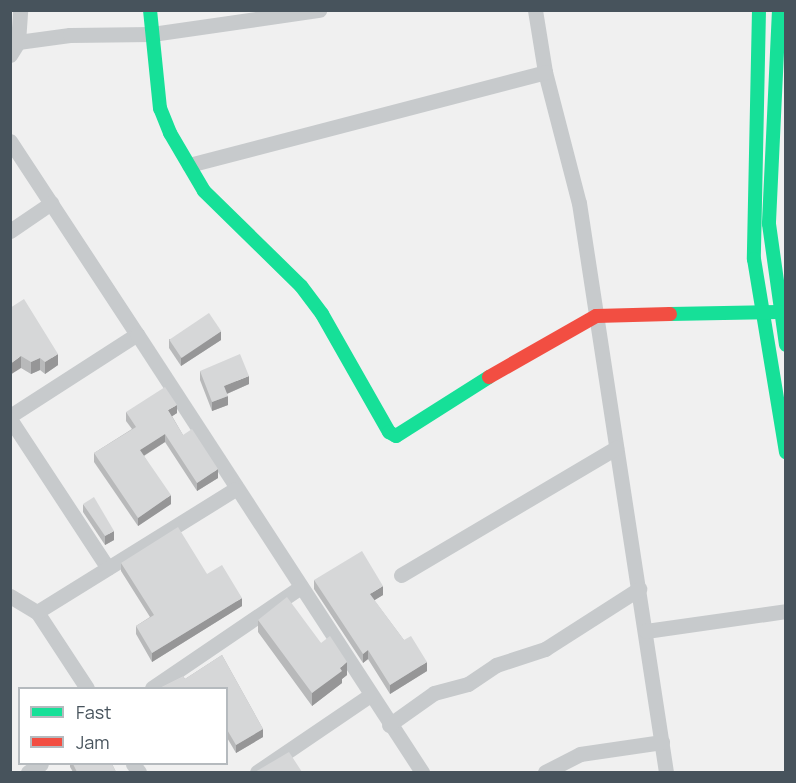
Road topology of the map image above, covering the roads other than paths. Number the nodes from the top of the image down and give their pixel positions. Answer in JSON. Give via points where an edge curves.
{"nodes":[{"id":1,"x":20,"y":10,"type":"edge"},
{"id":2,"x":150,"y":10,"type":"edge"},
{"id":3,"x":319,"y":10,"type":"edge"},
{"id":4,"x":535,"y":10,"type":"edge"},
{"id":5,"x":759,"y":10,"type":"edge"},
{"id":6,"x":779,"y":10,"type":"edge"},
{"id":7,"x":213,"y":18,"type":"edge"},
{"id":8,"x":152,"y":34,"type":"junction"},
{"id":9,"x":14,"y":48,"type":"edge"},
{"id":10,"x":545,"y":72,"type":"junction"},
{"id":11,"x":10,"y":141,"type":"edge"},
{"id":12,"x":189,"y":165,"type":"junction"},
{"id":13,"x":51,"y":203,"type":"junction"},
{"id":14,"x":10,"y":231,"type":"edge"},
{"id":15,"x":760,"y":312,"type":"junction"},
{"id":16,"x":779,"y":312,"type":"junction"},
{"id":17,"x":596,"y":316,"type":"junction"},
{"id":18,"x":137,"y":334,"type":"junction"},
{"id":19,"x":786,"y":345,"type":"edge"},
{"id":20,"x":10,"y":417,"type":"edge"},
{"id":21,"x":616,"y":448,"type":"junction"},
{"id":22,"x":786,"y":452,"type":"edge"},
{"id":23,"x":235,"y":489,"type":"junction"},
{"id":24,"x":108,"y":568,"type":"junction"},
{"id":25,"x":401,"y":575,"type":"dead end"},
{"id":26,"x":299,"y":588,"type":"junction"},
{"id":27,"x":639,"y":590,"type":"junction"},
{"id":28,"x":10,"y":596,"type":"edge"},
{"id":29,"x":786,"y":611,"type":"edge"},
{"id":30,"x":37,"y":612,"type":"junction"},
{"id":31,"x":646,"y":631,"type":"junction"},
{"id":32,"x":86,"y":687,"type":"edge"},
{"id":33,"x":153,"y":687,"type":"edge"},
{"id":34,"x":369,"y":696,"type":"junction"},
{"id":35,"x":388,"y":725,"type":"junction"},
{"id":36,"x":662,"y":742,"type":"junction"},
{"id":37,"x":257,"y":772,"type":"edge"},
{"id":38,"x":422,"y":772,"type":"edge"},
{"id":39,"x":545,"y":772,"type":"edge"},
{"id":40,"x":666,"y":772,"type":"edge"}],
"edges":[{"from":1,"to":9,"type":"street"},
{"from":2,"to":8,"type":"street"},
{"from":3,"to":7,"type":"street"},
{"from":4,"to":10,"type":"street"},
{"from":5,"to":15,"type":"street","via":[[753,189]]},
{"from":6,"to":16,"type":"street","via":[[770,224]]},
{"from":7,"to":8,"type":"street"},
{"from":8,"to":9,"type":"street","via":[[70,34]]},
{"from":8,"to":12,"type":"street","via":[[160,108]]},
{"from":10,"to":12,"type":"street"},
{"from":10,"to":17,"type":"street","via":[[579,203]]},
{"from":11,"to":13,"type":"street"},
{"from":12,"to":17,"type":"street","via":[[204,192],[301,286],[333,331],[389,432],[396,436],[539,346]]},
{"from":13,"to":14,"type":"street"},
{"from":13,"to":18,"type":"street"},
{"from":15,"to":16,"type":"street"},
{"from":15,"to":17,"type":"street"},
{"from":15,"to":22,"type":"street"},
{"from":16,"to":19,"type":"street"},
{"from":17,"to":21,"type":"street"},
{"from":18,"to":20,"type":"street"},
{"from":18,"to":23,"type":"street"},
{"from":20,"to":24,"type":"street"},
{"from":21,"to":25,"type":"street"},
{"from":21,"to":27,"type":"street"},
{"from":23,"to":24,"type":"street"},
{"from":23,"to":26,"type":"street"},
{"from":24,"to":30,"type":"street"},
{"from":26,"to":33,"type":"street"},
{"from":26,"to":34,"type":"street"},
{"from":27,"to":31,"type":"street"},
{"from":27,"to":35,"type":"street","via":[[545,649],[496,665],[468,684],[434,693]]},
{"from":28,"to":30,"type":"street"},
{"from":29,"to":31,"type":"street"},
{"from":30,"to":32,"type":"street"},
{"from":31,"to":36,"type":"street"},
{"from":34,"to":35,"type":"street"},
{"from":34,"to":37,"type":"street"},
{"from":35,"to":38,"type":"street"},
{"from":36,"to":39,"type":"street","via":[[580,754]]},
{"from":36,"to":40,"type":"street"}]}
